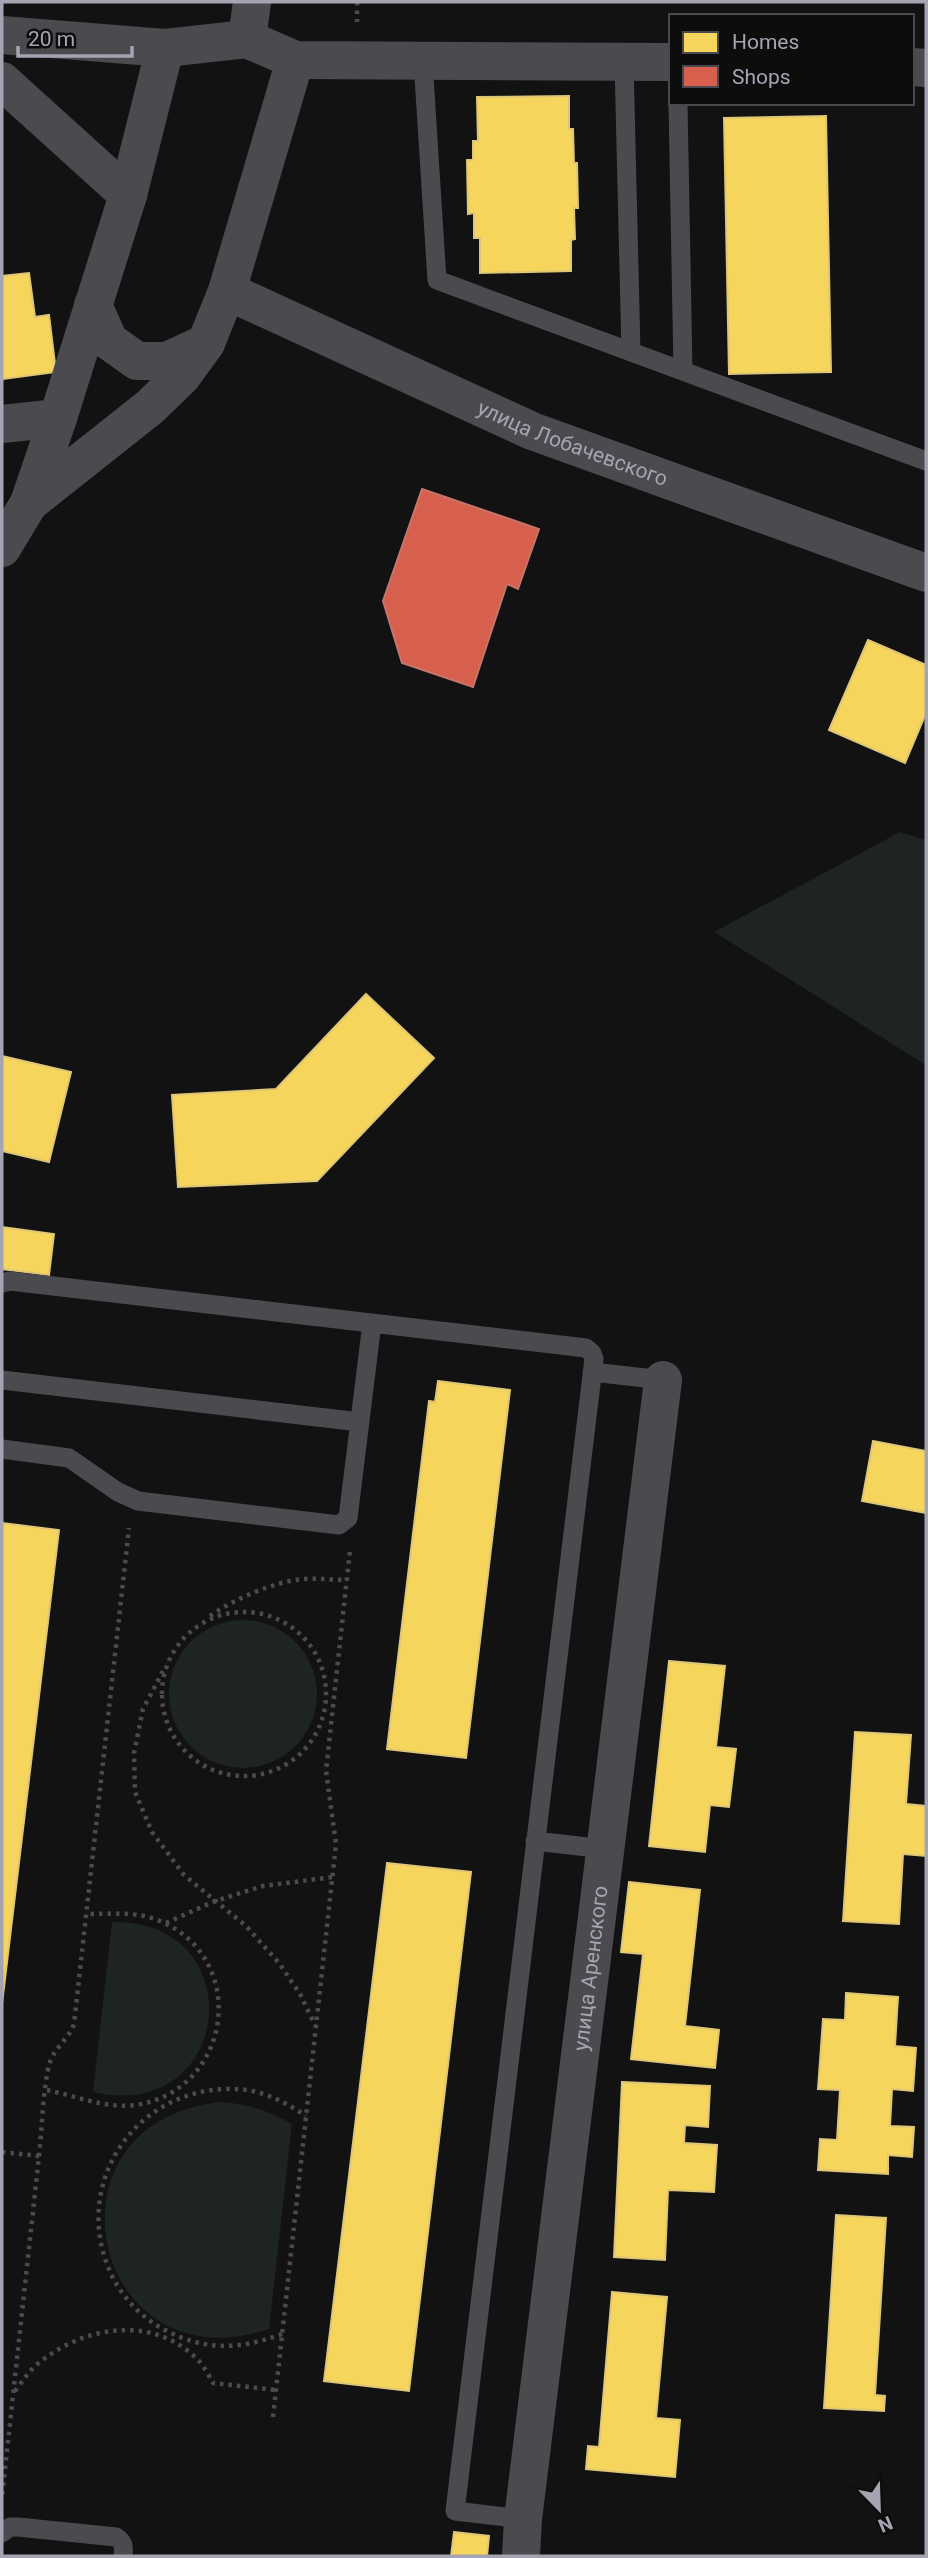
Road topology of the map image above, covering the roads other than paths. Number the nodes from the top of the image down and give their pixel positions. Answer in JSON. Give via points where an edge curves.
{"nodes":[{"id":1,"x":252,"y":2,"type":"edge"},
{"id":2,"x":2,"y":35,"type":"edge"},
{"id":3,"x":247,"y":39,"type":"junction"},
{"id":4,"x":164,"y":48,"type":"junction"},
{"id":5,"x":295,"y":60,"type":"junction"},
{"id":6,"x":423,"y":61,"type":"junction"},
{"id":7,"x":624,"y":62,"type":"junction"},
{"id":8,"x":669,"y":62,"type":"edge"},
{"id":9,"x":2,"y":81,"type":"edge"},
{"id":10,"x":678,"y":105,"type":"edge"},
{"id":11,"x":128,"y":195,"type":"junction"},
{"id":12,"x":227,"y":291,"type":"junction"},
{"id":13,"x":93,"y":305,"type":"junction"},
{"id":14,"x":206,"y":343,"type":"junction"},
{"id":15,"x":631,"y":352,"type":"junction"},
{"id":16,"x":683,"y":371,"type":"junction"},
{"id":17,"x":58,"y":418,"type":"junction"},
{"id":18,"x":2,"y":424,"type":"edge"},
{"id":19,"x":926,"y":461,"type":"edge"},
{"id":20,"x":29,"y":503,"type":"junction"},
{"id":21,"x":2,"y":548,"type":"edge"},
{"id":22,"x":926,"y":572,"type":"edge"},
{"id":23,"x":2,"y":1283,"type":"edge"},
{"id":24,"x":372,"y":1323,"type":"junction"},
{"id":25,"x":592,"y":1372,"type":"junction"},
{"id":26,"x":2,"y":1380,"type":"edge"},
{"id":27,"x":663,"y":1380,"type":"joint"},
{"id":28,"x":360,"y":1422,"type":"junction"},
{"id":29,"x":2,"y":1449,"type":"edge"},
{"id":30,"x":535,"y":1841,"type":"junction"},
{"id":31,"x":605,"y":1849,"type":"junction"},
{"id":32,"x":523,"y":2519,"type":"junction"},
{"id":33,"x":2,"y":2533,"type":"edge"},
{"id":34,"x":123,"y":2556,"type":"edge"},
{"id":35,"x":521,"y":2556,"type":"edge"}],
"edges":[{"from":1,"to":3,"type":"street"},
{"from":2,"to":4,"type":"street"},
{"from":3,"to":4,"type":"street"},
{"from":3,"to":5,"type":"street"},
{"from":4,"to":11,"type":"street"},
{"from":5,"to":6,"type":"street"},
{"from":5,"to":12,"type":"street"},
{"from":6,"to":7,"type":"street"},
{"from":6,"to":15,"type":"lane","via":[[437,280]]},
{"from":7,"to":8,"type":"street"},
{"from":7,"to":15,"type":"lane"},
{"from":9,"to":11,"type":"street"},
{"from":10,"to":16,"type":"lane"},
{"from":11,"to":13,"type":"street"},
{"from":12,"to":14,"type":"street"},
{"from":12,"to":22,"type":"street","name":"улица Лобачевского","via":[[532,431]]},
{"from":13,"to":14,"type":"street","via":[[109,341],[137,361],[167,360]]},
{"from":13,"to":17,"type":"street"},
{"from":14,"to":20,"type":"street","via":[[182,376],[150,407]]},
{"from":15,"to":16,"type":"lane"},
{"from":16,"to":19,"type":"lane"},
{"from":17,"to":18,"type":"street"},
{"from":17,"to":20,"type":"street"},
{"from":20,"to":21,"type":"street"},
{"from":23,"to":24,"type":"lane","via":[[10,1280]]},
{"from":24,"to":25,"type":"lane","via":[[586,1348],[594,1359]]},
{"from":24,"to":28,"type":"lane"},
{"from":25,"to":27,"type":"lane"},
{"from":25,"to":30,"type":"lane"},
{"from":26,"to":28,"type":"lane"},
{"from":27,"to":31,"type":"street","name":"улица Аренского"},
{"from":28,"to":29,"type":"lane","via":[[348,1518],[339,1525],[132,1499],[69,1458]]},
{"from":30,"to":31,"type":"lane"},
{"from":30,"to":32,"type":"lane","via":[[455,2511]]},
{"from":31,"to":32,"type":"street","name":"улица Аренского"},
{"from":32,"to":35,"type":"street","name":"улица Аренского"},
{"from":33,"to":34,"type":"lane","via":[[18,2527],[116,2538],[124,2546]]}]}
